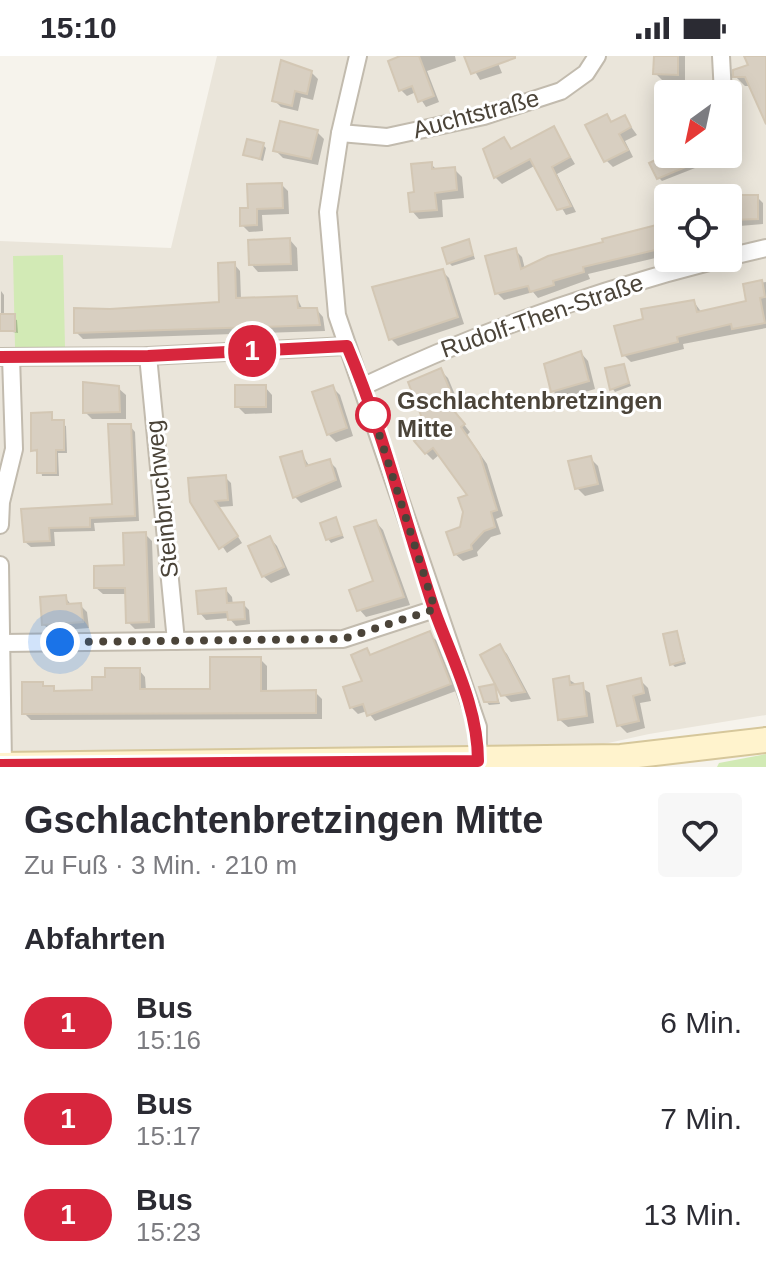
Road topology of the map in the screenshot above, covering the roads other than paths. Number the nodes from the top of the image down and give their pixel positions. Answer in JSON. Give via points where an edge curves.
{"nodes":[{"id":1,"x":358,"y":56,"type":"edge"},
{"id":2,"x":597,"y":56,"type":"edge"},
{"id":3,"x":721,"y":56,"type":"edge"},
{"id":4,"x":722,"y":80,"type":"edge"},
{"id":5,"x":340,"y":133,"type":"junction"},
{"id":6,"x":766,"y":248,"type":"edge"},
{"id":7,"x":742,"y":254,"type":"edge"},
{"id":8,"x":671,"y":272,"type":"edge"},
{"id":9,"x":347,"y":346,"type":"junction"},
{"id":10,"x":148,"y":356,"type":"junction"},
{"id":11,"x":5,"y":357,"type":"edge"},
{"id":12,"x":364,"y":386,"type":"junction"},
{"id":13,"x":0,"y":525,"type":"edge"},
{"id":14,"x":0,"y":565,"type":"edge"},
{"id":15,"x":435,"y":609,"type":"junction"},
{"id":16,"x":176,"y":641,"type":"junction"},
{"id":17,"x":2,"y":643,"type":"edge"},
{"id":18,"x":766,"y":740,"type":"edge"},
{"id":19,"x":478,"y":764,"type":"edge"},
{"id":20,"x":2,"y":765,"type":"edge"}],
"edges":[{"from":1,"to":5,"type":"street"},
{"from":2,"to":5,"type":"street","name":"Auchtstraße","via":[[586,73],[561,91],[484,116],[387,137]]},
{"from":3,"to":4,"type":"street"},
{"from":5,"to":9,"type":"street","via":[[328,212],[337,315]]},
{"from":6,"to":7,"type":"street","name":"Rudolf-Then-Straße"},
{"from":8,"to":12,"type":"street","name":"Rudolf-Then-Straße","via":[[440,350]]},
{"from":9,"to":10,"type":"street"},
{"from":9,"to":12,"type":"street"},
{"from":10,"to":11,"type":"street"},
{"from":10,"to":16,"type":"street","name":"Steinbruchweg"},
{"from":11,"to":13,"type":"street","via":[[14,449]]},
{"from":12,"to":15,"type":"street"},
{"from":14,"to":17,"type":"street"},
{"from":15,"to":16,"type":"street","via":[[343,639]]},
{"from":15,"to":19,"type":"street","via":[[478,727]]},
{"from":16,"to":17,"type":"street"},
{"from":17,"to":20,"type":"street"},
{"from":18,"to":19,"type":"street","via":[[621,757]]},
{"from":19,"to":20,"type":"street"}]}
